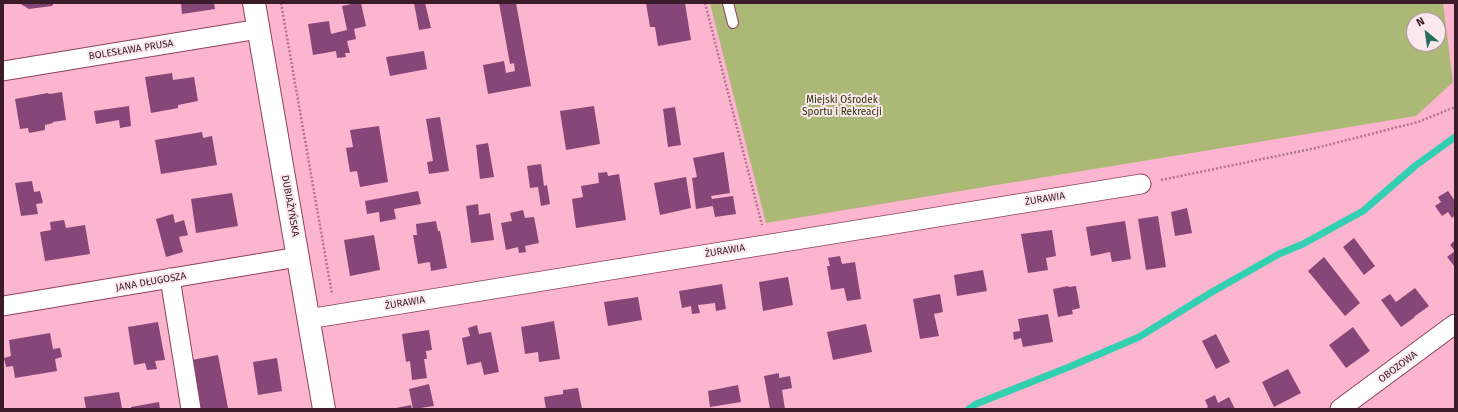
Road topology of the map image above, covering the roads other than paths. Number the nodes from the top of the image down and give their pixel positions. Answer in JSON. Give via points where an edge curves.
{"nodes":[{"id":1,"x":254,"y":3,"type":"edge"},
{"id":2,"x":728,"y":3,"type":"edge"},
{"id":3,"x":733,"y":23,"type":"dead end"},
{"id":4,"x":259,"y":29,"type":"junction"},
{"id":5,"x":3,"y":71,"type":"edge"},
{"id":6,"x":1141,"y":184,"type":"road end"},
{"id":7,"x":298,"y":257,"type":"junction"},
{"id":8,"x":170,"y":278,"type":"junction"},
{"id":9,"x":3,"y":306,"type":"edge"},
{"id":10,"x":308,"y":319,"type":"junction"},
{"id":11,"x":1455,"y":324,"type":"edge"},
{"id":12,"x":191,"y":409,"type":"edge"},
{"id":13,"x":324,"y":409,"type":"edge"},
{"id":14,"x":1341,"y":409,"type":"edge"}],
"edges":[{"from":1,"to":4,"type":"street","name":"DUBIAŻYŃSKA"},
{"from":2,"to":3,"type":"lane"},
{"from":4,"to":5,"type":"street","name":"BOLESŁAWA PRUSA"},
{"from":4,"to":7,"type":"street","name":"DUBIAŻYŃSKA"},
{"from":6,"to":10,"type":"street","name":"ŻURAWIA"},
{"from":7,"to":8,"type":"street","name":"JANA DŁUGOSZA"},
{"from":7,"to":10,"type":"street","name":"DUBIAŻYŃSKA"},
{"from":8,"to":9,"type":"street","name":"JANA DŁUGOSZA"},
{"from":8,"to":12,"type":"street"},
{"from":10,"to":13,"type":"street","name":"DUBIAŻYŃSKA"},
{"from":11,"to":14,"type":"street","name":"OBOZOWA"}]}
